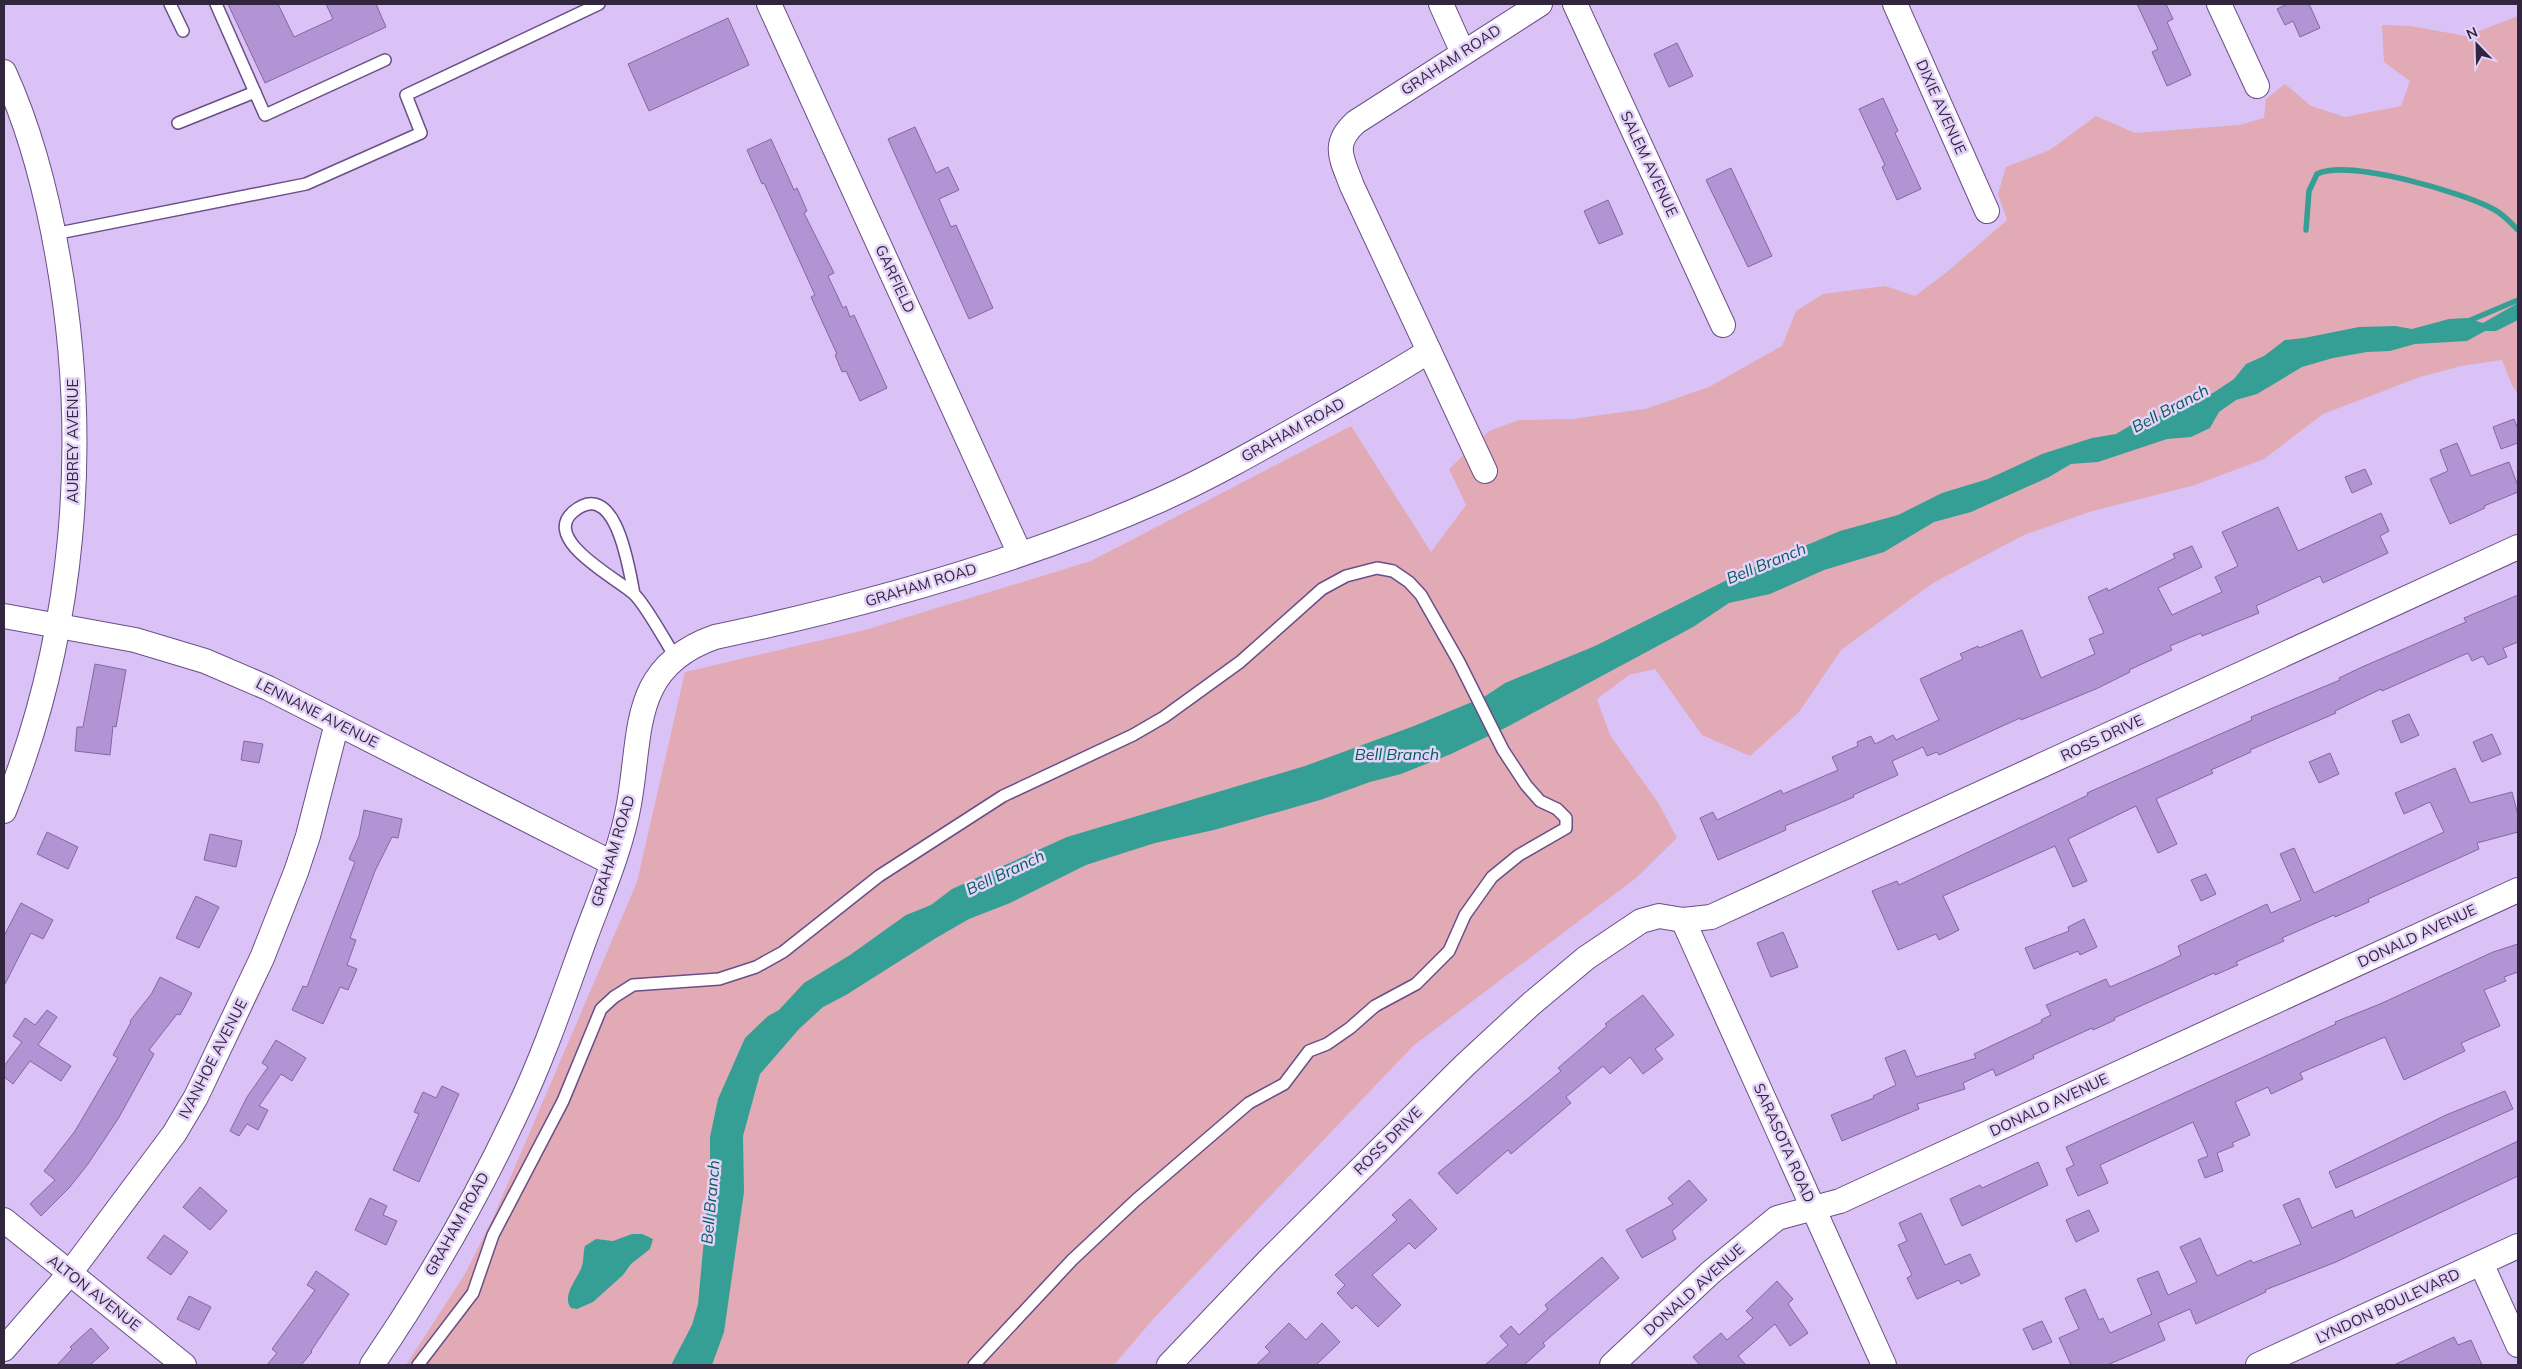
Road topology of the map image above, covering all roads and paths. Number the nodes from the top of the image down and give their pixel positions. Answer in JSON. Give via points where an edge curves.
{"nodes":[{"id":1,"x":170,"y":4,"type":"edge"},
{"id":2,"x":216,"y":4,"type":"edge"},
{"id":3,"x":599,"y":4,"type":"edge"},
{"id":4,"x":769,"y":4,"type":"edge"},
{"id":5,"x":1441,"y":4,"type":"edge"},
{"id":6,"x":1540,"y":4,"type":"edge"},
{"id":7,"x":1575,"y":4,"type":"edge"},
{"id":8,"x":1895,"y":4,"type":"edge"},
{"id":9,"x":2219,"y":4,"type":"edge"},
{"id":10,"x":183,"y":31,"type":"dead end"},
{"id":11,"x":1463,"y":53,"type":"junction"},
{"id":12,"x":385,"y":60,"type":"dead end"},
{"id":13,"x":4,"y":72,"type":"edge"},
{"id":14,"x":2257,"y":86,"type":"dead end"},
{"id":15,"x":255,"y":92,"type":"junction"},
{"id":16,"x":178,"y":123,"type":"dead end"},
{"id":17,"x":1987,"y":211,"type":"dead end"},
{"id":18,"x":54,"y":234,"type":"junction"},
{"id":19,"x":1722,"y":325,"type":"dead end"},
{"id":20,"x":1429,"y":350,"type":"junction"},
{"id":21,"x":1485,"y":471,"type":"dead end"},
{"id":22,"x":2518,"y":547,"type":"edge"},
{"id":23,"x":1020,"y":554,"type":"junction"},
{"id":24,"x":634,"y":594,"type":"junction"},
{"id":25,"x":4,"y":616,"type":"edge"},
{"id":26,"x":57,"y":625,"type":"junction"},
{"id":27,"x":676,"y":658,"type":"junction"},
{"id":28,"x":337,"y":723,"type":"junction"},
{"id":29,"x":4,"y":810,"type":"edge"},
{"id":30,"x":612,"y":863,"type":"junction"},
{"id":31,"x":2518,"y":890,"type":"edge"},
{"id":32,"x":1683,"y":920,"type":"junction"},
{"id":33,"x":1813,"y":1207,"type":"junction"},
{"id":34,"x":4,"y":1220,"type":"edge"},
{"id":35,"x":2518,"y":1246,"type":"edge"},
{"id":36,"x":2481,"y":1263,"type":"junction"},
{"id":37,"x":70,"y":1273,"type":"junction"},
{"id":38,"x":2518,"y":1345,"type":"edge"},
{"id":39,"x":4,"y":1349,"type":"edge"},
{"id":40,"x":184,"y":1365,"type":"edge"},
{"id":41,"x":372,"y":1365,"type":"edge"},
{"id":42,"x":418,"y":1365,"type":"edge"},
{"id":43,"x":974,"y":1365,"type":"edge"},
{"id":44,"x":1169,"y":1365,"type":"edge"},
{"id":45,"x":1612,"y":1365,"type":"edge"},
{"id":46,"x":1884,"y":1365,"type":"edge"},
{"id":47,"x":2258,"y":1365,"type":"edge"}],
"edges":[{"from":1,"to":10,"type":"lane"},
{"from":2,"to":15,"type":"lane"},
{"from":3,"to":18,"type":"lane","via":[[406,95],[421,132],[306,184]]},
{"from":4,"to":23,"type":"street","name":"GARFIELD"},
{"from":5,"to":11,"type":"street"},
{"from":6,"to":11,"type":"street","name":"GRAHAM ROAD"},
{"from":7,"to":19,"type":"street","name":"SALEM AVENUE"},
{"from":8,"to":17,"type":"street","name":"DIXIE AVENUE"},
{"from":9,"to":14,"type":"street"},
{"from":11,"to":20,"type":"street","name":"GRAHAM ROAD","via":[[1356,122],[1344,132],[1340,145],[1341,158],[1352,186]]},
{"from":12,"to":15,"type":"lane","via":[[265,115]]},
{"from":13,"to":18,"type":"street","name":"AUBREY AVENUE","via":[[32,148]]},
{"from":15,"to":16,"type":"lane"},
{"from":18,"to":26,"type":"street","name":"AUBREY AVENUE","via":[[67,308],[75,397],[75,473],[70,547]]},
{"from":20,"to":21,"type":"street"},
{"from":20,"to":23,"type":"street","name":"GRAHAM ROAD","via":[[1210,476],[1126,514]]},
{"from":22,"to":32,"type":"street","name":"ROSS DRIVE","via":[[1711,917]]},
{"from":23,"to":27,"type":"street","name":"GRAHAM ROAD","via":[[865,603],[715,637],[700,642]]},
{"from":24,"to":24,"type":"lane","via":[[573,546],[566,535],[566,522],[571,514],[590,503],[601,506],[614,520]]},
{"from":24,"to":27,"type":"lane"},
{"from":25,"to":26,"type":"street","name":"LENNANE AVENUE"},
{"from":26,"to":28,"type":"street","name":"LENNANE AVENUE","via":[[135,640],[205,661]]},
{"from":26,"to":29,"type":"street","name":"AUBREY AVENUE","via":[[33,733]]},
{"from":27,"to":30,"type":"street","name":"GRAHAM ROAD","via":[[652,685],[642,710],[629,806]]},
{"from":28,"to":30,"type":"street","name":"LENNANE AVENUE"},
{"from":28,"to":37,"type":"street","name":"IVANHOE AVENUE","via":[[296,872],[216,1060],[174,1134]]},
{"from":30,"to":41,"type":"street","name":"GRAHAM ROAD","via":[[548,1040],[516,1114],[401,1323]]},
{"from":31,"to":33,"type":"street","name":"DONALD AVENUE","via":[[1840,1201]]},
{"from":32,"to":33,"type":"street","name":"SARASOTA ROAD"},
{"from":32,"to":44,"type":"street","name":"ROSS DRIVE","via":[[1659,916],[1641,921],[1586,958],[1531,1004],[1268,1261]]},
{"from":33,"to":45,"type":"street","name":"DONALD AVENUE","via":[[1777,1218],[1740,1247]]},
{"from":33,"to":46,"type":"street","name":"SARASOTA ROAD"},
{"from":34,"to":37,"type":"street","name":"ALTON AVENUE"},
{"from":35,"to":36,"type":"street","name":"LYNDON BOULEVARD"},
{"from":36,"to":38,"type":"street"},
{"from":36,"to":47,"type":"street","name":"LYNDON BOULEVARD"},
{"from":37,"to":39,"type":"street","name":"IVANHOE AVENUE"},
{"from":37,"to":40,"type":"street","name":"ALTON AVENUE"},
{"from":42,"to":43,"type":"lane","via":[[472,1293],[493,1235],[563,1101],[601,1009],[614,997],[633,985],[719,979],[756,968],[783,952],[879,876],[1003,796],[1133,735],[1164,717],[1240,662],[1322,589],[1346,576],[1377,568],[1393,571],[1421,595],[1503,750],[1540,801],[1557,809],[1566,818],[1566,828],[1519,855],[1492,878],[1465,915],[1449,951],[1416,984],[1375,1006],[1327,1044],[1309,1051],[1284,1084],[1249,1103],[1158,1180],[1072,1260]]}]}
